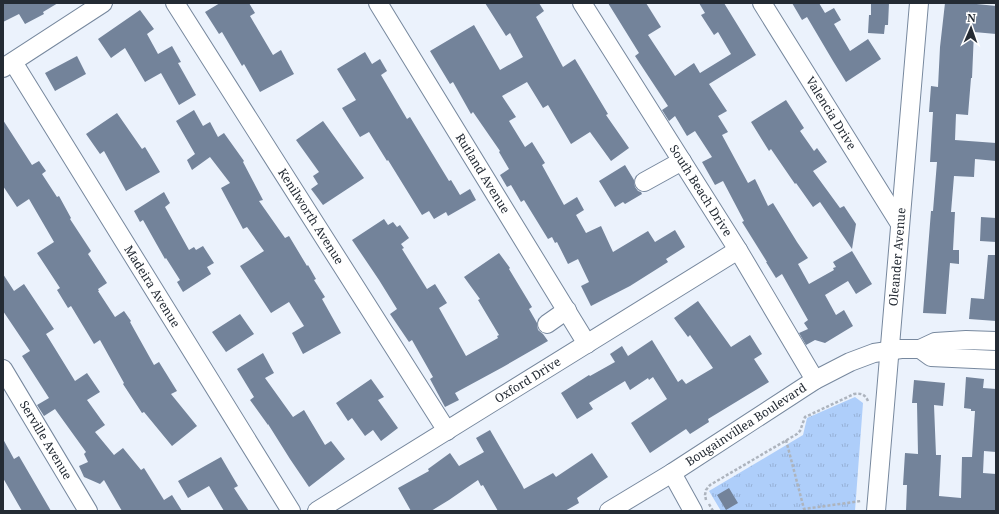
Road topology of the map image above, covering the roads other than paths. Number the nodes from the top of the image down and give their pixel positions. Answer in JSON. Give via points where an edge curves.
{"nodes":[{"id":1,"x":103,"y":3,"type":"edge"},
{"id":2,"x":175,"y":3,"type":"edge"},
{"id":3,"x":378,"y":3,"type":"edge"},
{"id":4,"x":582,"y":3,"type":"edge"},
{"id":5,"x":762,"y":3,"type":"edge"},
{"id":6,"x":919,"y":3,"type":"edge"},
{"id":7,"x":8,"y":65,"type":"edge"},
{"id":8,"x":682,"y":161,"type":"junction"},
{"id":9,"x":644,"y":182,"type":"dead end"},
{"id":10,"x":900,"y":224,"type":"junction"},
{"id":11,"x":738,"y":250,"type":"junction"},
{"id":12,"x":567,"y":310,"type":"junction"},
{"id":13,"x":547,"y":324,"type":"dead end"},
{"id":14,"x":996,"y":341,"type":"edge"},
{"id":15,"x":587,"y":344,"type":"junction"},
{"id":16,"x":920,"y":349,"type":"junction"},
{"id":17,"x":890,"y":350,"type":"junction"},
{"id":18,"x":996,"y":360,"type":"edge"},
{"id":19,"x":3,"y":369,"type":"edge"},
{"id":20,"x":815,"y":380,"type":"junction"},
{"id":21,"x":447,"y":430,"type":"junction"},
{"id":22,"x":672,"y":473,"type":"junction"},
{"id":23,"x":868,"y":508,"type":"edge"},
{"id":24,"x":88,"y":511,"type":"edge"},
{"id":25,"x":291,"y":511,"type":"edge"},
{"id":26,"x":317,"y":511,"type":"edge"},
{"id":27,"x":608,"y":511,"type":"edge"},
{"id":28,"x":693,"y":511,"type":"edge"}],
"edges":[{"from":1,"to":7,"type":"street"},
{"from":2,"to":21,"type":"street","name":"Kenilworth Avenue"},
{"from":3,"to":12,"type":"street","name":"Rutland Avenue"},
{"from":4,"to":8,"type":"street","name":"South Beach Drive"},
{"from":5,"to":10,"type":"street","name":"Valencia Drive"},
{"from":6,"to":10,"type":"street","name":"Oleander Avenue"},
{"from":7,"to":25,"type":"street","name":"Madeira Avenue"},
{"from":8,"to":9,"type":"street"},
{"from":8,"to":11,"type":"street","name":"South Beach Drive"},
{"from":10,"to":17,"type":"street","name":"Oleander Avenue"},
{"from":11,"to":15,"type":"street","name":"Oxford Drive"},
{"from":11,"to":20,"type":"street","name":"South Beach Drive"},
{"from":12,"to":13,"type":"street"},
{"from":12,"to":15,"type":"street","name":"Rutland Avenue"},
{"from":14,"to":16,"type":"street","via":[[935,342]]},
{"from":15,"to":21,"type":"street","name":"Oxford Drive"},
{"from":16,"to":17,"type":"street","name":"Bougainvillea Boulevard"},
{"from":16,"to":18,"type":"street","via":[[931,357]]},
{"from":17,"to":20,"type":"street","name":"Bougainvillea Boulevard","via":[[856,360]]},
{"from":17,"to":23,"type":"street","name":"Oleander Avenue"},
{"from":19,"to":24,"type":"street","name":"Serville Avenue"},
{"from":20,"to":22,"type":"street","name":"Bougainvillea Boulevard"},
{"from":21,"to":26,"type":"street","name":"Oxford Drive"},
{"from":22,"to":27,"type":"street","name":"Bougainvillea Boulevard"},
{"from":22,"to":28,"type":"street"}]}
